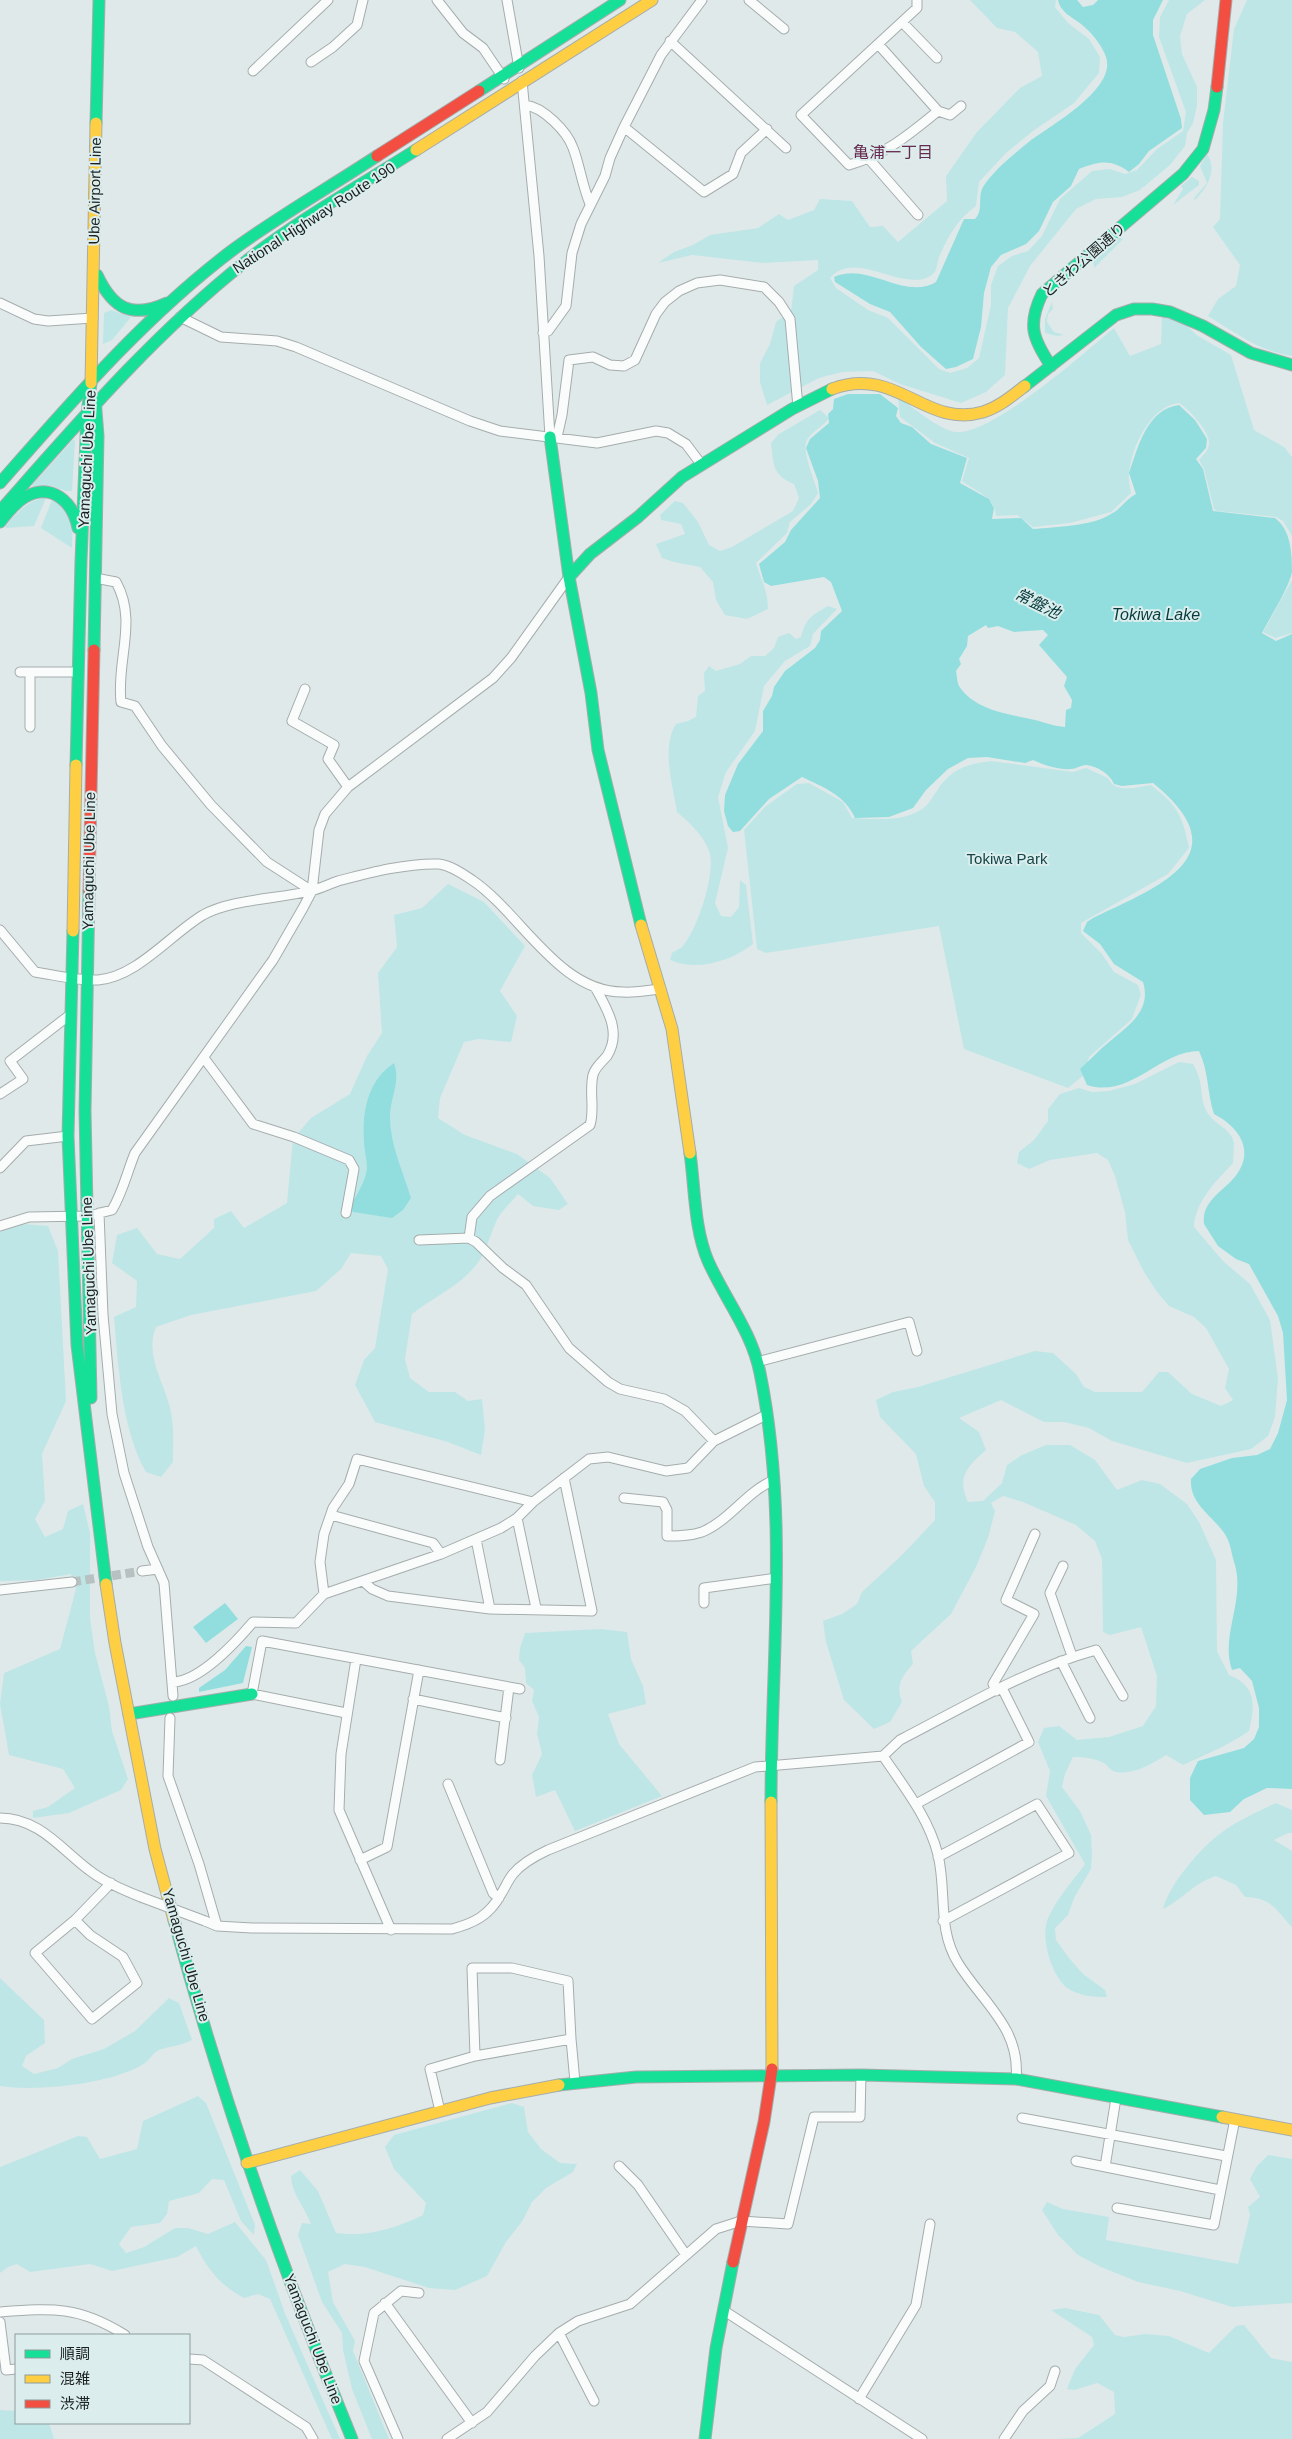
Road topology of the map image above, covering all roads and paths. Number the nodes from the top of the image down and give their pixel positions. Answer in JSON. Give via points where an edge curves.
{"nodes":[{"id":1,"x":99,"y":0,"type":"edge"},
{"id":2,"x":328,"y":0,"type":"edge"},
{"id":3,"x":363,"y":0,"type":"edge"},
{"id":4,"x":437,"y":0,"type":"edge"},
{"id":5,"x":507,"y":0,"type":"edge"},
{"id":6,"x":620,"y":0,"type":"edge"},
{"id":7,"x":652,"y":0,"type":"edge"},
{"id":8,"x":702,"y":0,"type":"edge"},
{"id":9,"x":749,"y":0,"type":"edge"},
{"id":10,"x":918,"y":0,"type":"edge"},
{"id":11,"x":1226,"y":0,"type":"edge"},
{"id":12,"x":902,"y":22,"type":"junction"},
{"id":13,"x":784,"y":28,"type":"dead end"},
{"id":14,"x":670,"y":40,"type":"junction"},
{"id":15,"x":878,"y":44,"type":"junction"},
{"id":16,"x":937,"y":58,"type":"dead end"},
{"id":17,"x":311,"y":62,"type":"dead end"},
{"id":18,"x":518,"y":66,"type":"junction"},
{"id":19,"x":253,"y":72,"type":"dead end"},
{"id":20,"x":502,"y":75,"type":"junction"},
{"id":21,"x":522,"y":83,"type":"junction"},
{"id":22,"x":511,"y":91,"type":"junction"},
{"id":23,"x":525,"y":105,"type":"junction"},
{"id":24,"x":962,"y":106,"type":"dead end"},
{"id":25,"x":938,"y":111,"type":"junction"},
{"id":26,"x":624,"y":127,"type":"junction"},
{"id":27,"x":767,"y":129,"type":"junction"},
{"id":28,"x":786,"y":148,"type":"dead end"},
{"id":29,"x":869,"y":159,"type":"junction"},
{"id":30,"x":590,"y":204,"type":"junction"},
{"id":31,"x":918,"y":215,"type":"dead end"},
{"id":32,"x":94,"y":268,"type":"junction"},
{"id":33,"x":172,"y":300,"type":"junction"},
{"id":34,"x":0,"y":303,"type":"edge"},
{"id":35,"x":180,"y":317,"type":"junction"},
{"id":36,"x":93,"y":318,"type":"junction"},
{"id":37,"x":543,"y":333,"type":"junction"},
{"id":38,"x":1292,"y":365,"type":"edge"},
{"id":39,"x":1051,"y":366,"type":"junction"},
{"id":40,"x":91,"y":383,"type":"junction"},
{"id":41,"x":96,"y":403,"type":"junction"},
{"id":42,"x":798,"y":406,"type":"junction"},
{"id":43,"x":87,"y":414,"type":"junction"},
{"id":44,"x":553,"y":437,"type":"junction"},
{"id":45,"x":701,"y":464,"type":"junction"},
{"id":46,"x":0,"y":483,"type":"edge"},
{"id":47,"x":0,"y":511,"type":"edge"},
{"id":48,"x":0,"y":522,"type":"edge"},
{"id":49,"x":81,"y":561,"type":"junction"},
{"id":50,"x":569,"y":577,"type":"junction"},
{"id":51,"x":95,"y":578,"type":"junction"},
{"id":52,"x":78,"y":672,"type":"junction"},
{"id":53,"x":304,"y":689,"type":"dead end"},
{"id":54,"x":30,"y":727,"type":"dead end"},
{"id":55,"x":348,"y":787,"type":"junction"},
{"id":56,"x":312,"y":891,"type":"junction"},
{"id":57,"x":0,"y":930,"type":"edge"},
{"id":58,"x":72,"y":978,"type":"junction"},
{"id":59,"x":87,"y":979,"type":"junction"},
{"id":60,"x":595,"y":987,"type":"junction"},
{"id":61,"x":661,"y":989,"type":"junction"},
{"id":62,"x":71,"y":1014,"type":"junction"},
{"id":63,"x":204,"y":1058,"type":"junction"},
{"id":64,"x":0,"y":1094,"type":"edge"},
{"id":65,"x":68,"y":1136,"type":"junction"},
{"id":66,"x":0,"y":1168,"type":"edge"},
{"id":67,"x":346,"y":1213,"type":"dead end"},
{"id":68,"x":93,"y":1215,"type":"junction"},
{"id":69,"x":71,"y":1216,"type":"junction"},
{"id":70,"x":0,"y":1226,"type":"edge"},
{"id":71,"x":469,"y":1238,"type":"junction"},
{"id":72,"x":419,"y":1240,"type":"dead end"},
{"id":73,"x":918,"y":1351,"type":"dead end"},
{"id":74,"x":757,"y":1362,"type":"junction"},
{"id":75,"x":766,"y":1415,"type":"junction"},
{"id":76,"x":714,"y":1441,"type":"junction"},
{"id":77,"x":91,"y":1452,"type":"junction"},
{"id":78,"x":564,"y":1478,"type":"junction"},
{"id":79,"x":774,"y":1480,"type":"junction"},
{"id":80,"x":624,"y":1498,"type":"dead end"},
{"id":81,"x":533,"y":1502,"type":"junction"},
{"id":82,"x":331,"y":1515,"type":"junction"},
{"id":83,"x":517,"y":1518,"type":"junction"},
{"id":84,"x":1035,"y":1534,"type":"dead end"},
{"id":85,"x":476,"y":1539,"type":"junction"},
{"id":86,"x":441,"y":1554,"type":"junction"},
{"id":87,"x":1063,"y":1566,"type":"dead end"},
{"id":88,"x":158,"y":1569,"type":"junction"},
{"id":89,"x":142,"y":1571,"type":"tunnel mouth"},
{"id":90,"x":777,"y":1578,"type":"junction"},
{"id":91,"x":363,"y":1581,"type":"junction"},
{"id":92,"x":72,"y":1582,"type":"tunnel mouth"},
{"id":93,"x":0,"y":1590,"type":"edge"},
{"id":94,"x":324,"y":1594,"type":"junction"},
{"id":95,"x":704,"y":1603,"type":"dead end"},
{"id":96,"x":536,"y":1608,"type":"junction"},
{"id":97,"x":490,"y":1610,"type":"junction"},
{"id":98,"x":1072,"y":1656,"type":"junction"},
{"id":99,"x":356,"y":1659,"type":"junction"},
{"id":100,"x":1060,"y":1661,"type":"junction"},
{"id":101,"x":419,"y":1670,"type":"junction"},
{"id":102,"x":173,"y":1682,"type":"junction"},
{"id":103,"x":509,"y":1687,"type":"junction"},
{"id":104,"x":520,"y":1689,"type":"dead end"},
{"id":105,"x":999,"y":1689,"type":"junction"},
{"id":106,"x":252,"y":1694,"type":"junction"},
{"id":107,"x":173,"y":1696,"type":"dead end"},
{"id":108,"x":1123,"y":1696,"type":"dead end"},
{"id":109,"x":413,"y":1700,"type":"junction"},
{"id":110,"x":346,"y":1713,"type":"junction"},
{"id":111,"x":129,"y":1714,"type":"junction"},
{"id":112,"x":170,"y":1718,"type":"dead end"},
{"id":113,"x":506,"y":1718,"type":"junction"},
{"id":114,"x":1090,"y":1718,"type":"dead end"},
{"id":115,"x":883,"y":1756,"type":"junction"},
{"id":116,"x":500,"y":1760,"type":"dead end"},
{"id":117,"x":771,"y":1768,"type":"junction"},
{"id":118,"x":448,"y":1784,"type":"dead end"},
{"id":119,"x":916,"y":1804,"type":"junction"},
{"id":120,"x":0,"y":1818,"type":"edge"},
{"id":121,"x":938,"y":1856,"type":"junction"},
{"id":122,"x":360,"y":1860,"type":"junction"},
{"id":123,"x":111,"y":1883,"type":"junction"},
{"id":124,"x":499,"y":1898,"type":"junction"},
{"id":125,"x":75,"y":1920,"type":"junction"},
{"id":126,"x":943,"y":1921,"type":"junction"},
{"id":127,"x":217,"y":1926,"type":"junction"},
{"id":128,"x":391,"y":1930,"type":"junction"},
{"id":129,"x":571,"y":2039,"type":"junction"},
{"id":130,"x":475,"y":2056,"type":"junction"},
{"id":131,"x":772,"y":2076,"type":"junction"},
{"id":132,"x":861,"y":2076,"type":"junction"},
{"id":133,"x":1016,"y":2079,"type":"junction"},
{"id":134,"x":575,"y":2082,"type":"junction"},
{"id":135,"x":1116,"y":2098,"type":"junction"},
{"id":136,"x":440,"y":2110,"type":"junction"},
{"id":137,"x":1022,"y":2118,"type":"dead end"},
{"id":138,"x":1234,"y":2119,"type":"junction"},
{"id":139,"x":1292,"y":2130,"type":"edge"},
{"id":140,"x":1110,"y":2136,"type":"junction"},
{"id":141,"x":1226,"y":2156,"type":"junction"},
{"id":142,"x":1076,"y":2162,"type":"dead end"},
{"id":143,"x":247,"y":2163,"type":"junction"},
{"id":144,"x":619,"y":2166,"type":"dead end"},
{"id":145,"x":1105,"y":2167,"type":"junction"},
{"id":146,"x":1220,"y":2190,"type":"junction"},
{"id":147,"x":1117,"y":2208,"type":"dead end"},
{"id":148,"x":741,"y":2221,"type":"junction"},
{"id":149,"x":930,"y":2224,"type":"dead end"},
{"id":150,"x":686,"y":2256,"type":"junction"},
{"id":151,"x":419,"y":2292,"type":"dead end"},
{"id":152,"x":385,"y":2303,"type":"junction"},
{"id":153,"x":723,"y":2310,"type":"junction"},
{"id":154,"x":0,"y":2312,"type":"edge"},
{"id":155,"x":0,"y":2322,"type":"edge"},
{"id":156,"x":123,"y":2334,"type":"edge"},
{"id":157,"x":558,"y":2334,"type":"junction"},
{"id":158,"x":190,"y":2359,"type":"edge"},
{"id":159,"x":15,"y":2369,"type":"edge"},
{"id":160,"x":1055,"y":2371,"type":"dead end"},
{"id":161,"x":859,"y":2399,"type":"junction"},
{"id":162,"x":594,"y":2401,"type":"dead end"},
{"id":163,"x":472,"y":2423,"type":"junction"},
{"id":164,"x":313,"y":2439,"type":"edge"},
{"id":165,"x":352,"y":2439,"type":"edge"},
{"id":166,"x":398,"y":2439,"type":"edge"},
{"id":167,"x":447,"y":2439,"type":"edge"},
{"id":168,"x":705,"y":2439,"type":"edge"},
{"id":169,"x":922,"y":2439,"type":"edge"},
{"id":170,"x":1004,"y":2439,"type":"edge"}],
"edges":[{"from":1,"to":32,"type":"main road","name":"Ube Airport Line"},
{"from":2,"to":19,"type":"street"},
{"from":3,"to":17,"type":"street","via":[[357,25]]},
{"from":4,"to":20,"type":"street","via":[[463,33],[483,48]]},
{"from":5,"to":18,"type":"street"},
{"from":6,"to":18,"type":"main road","name":"National Highway Route 190"},
{"from":7,"to":21,"type":"main road","name":"National Highway Route 190"},
{"from":8,"to":14,"type":"street"},
{"from":9,"to":13,"type":"street"},
{"from":10,"to":12,"type":"street","via":[[917,8]]},
{"from":11,"to":39,"type":"main road","name":"ときわ公園通り","via":[[1214,110],[1202,149],[1183,174],[1042,294],[1032,317],[1032,331]]},
{"from":12,"to":15,"type":"street"},
{"from":12,"to":16,"type":"street"},
{"from":14,"to":26,"type":"street"},
{"from":14,"to":27,"type":"street"},
{"from":15,"to":25,"type":"street"},
{"from":15,"to":29,"type":"street","via":[[802,115],[850,164]]},
{"from":18,"to":20,"type":"main road","name":"National Highway Route 190"},
{"from":18,"to":21,"type":"street"},
{"from":20,"to":22,"type":"street"},
{"from":20,"to":33,"type":"main road","name":"National Highway Route 190","via":[[263,230]]},
{"from":21,"to":22,"type":"main road","name":"National Highway Route 190"},
{"from":21,"to":23,"type":"street"},
{"from":22,"to":35,"type":"main road","name":"National Highway Route 190","via":[[266,246]]},
{"from":23,"to":30,"type":"street","via":[[535,106],[568,138]]},
{"from":23,"to":37,"type":"street"},
{"from":24,"to":25,"type":"street","via":[[950,115]]},
{"from":25,"to":29,"type":"street","via":[[900,143]]},
{"from":26,"to":27,"type":"street","via":[[704,192],[733,174],[741,153]]},
{"from":26,"to":30,"type":"street"},
{"from":27,"to":28,"type":"street"},
{"from":29,"to":31,"type":"street"},
{"from":30,"to":37,"type":"street","via":[[572,253],[566,306],[548,331]]},
{"from":32,"to":33,"type":"main road","via":[[103,291],[121,307],[150,310]]},
{"from":32,"to":36,"type":"main road","name":"Ube Airport Line"},
{"from":33,"to":40,"type":"main road","name":"National Highway Route 190"},
{"from":34,"to":36,"type":"street","via":[[34,319]]},
{"from":35,"to":41,"type":"main road","name":"National Highway Route 190"},
{"from":35,"to":44,"type":"street","via":[[221,337],[277,341],[296,347],[500,431]]},
{"from":36,"to":40,"type":"main road","name":"Ube Airport Line"},
{"from":37,"to":44,"type":"street"},
{"from":38,"to":39,"type":"main road","via":[[1265,359],[1187,318],[1155,308],[1134,309],[1116,315]]},
{"from":39,"to":42,"type":"main road","via":[[1010,398],[972,414],[933,410],[888,386],[865,382],[841,385]]},
{"from":40,"to":41,"type":"main road","name":"Yamaguchi Ube Line"},
{"from":40,"to":43,"type":"main road","name":"Yamaguchi Ube Line"},
{"from":40,"to":46,"type":"main road","name":"National Highway Route 190"},
{"from":41,"to":43,"type":"main road","name":"National Highway Route 190"},
{"from":41,"to":51,"type":"main road","name":"Yamaguchi Ube Line"},
{"from":42,"to":44,"type":"street","via":[[790,318],[764,287],[720,280],[698,283],[679,291],[665,302],[635,360],[624,366],[610,365],[593,357],[570,360],[562,415]]},
{"from":42,"to":45,"type":"main road"},
{"from":43,"to":47,"type":"main road","name":"National Highway Route 190"},
{"from":43,"to":49,"type":"main road","name":"Yamaguchi Ube Line"},
{"from":44,"to":45,"type":"street","via":[[596,443],[656,431],[668,433],[686,444]]},
{"from":44,"to":50,"type":"main road"},
{"from":45,"to":50,"type":"main road","via":[[590,553]]},
{"from":48,"to":49,"type":"main road","via":[[26,496],[56,493],[71,506],[77,520]]},
{"from":49,"to":52,"type":"main road","name":"Yamaguchi Ube Line"},
{"from":50,"to":55,"type":"street","via":[[493,678]]},
{"from":50,"to":61,"type":"main road","via":[[591,693],[598,750],[647,948]]},
{"from":51,"to":56,"type":"street","via":[[116,582],[124,596],[126,626],[119,691],[121,702],[135,706],[162,746],[211,805],[267,862]]},
{"from":51,"to":59,"type":"main road","name":"Yamaguchi Ube Line"},
{"from":52,"to":54,"type":"street","via":[[25,673]]},
{"from":52,"to":58,"type":"main road","name":"Yamaguchi Ube Line"},
{"from":53,"to":55,"type":"street","via":[[292,721],[334,744],[328,759]]},
{"from":55,"to":56,"type":"street","via":[[325,814],[319,830]]},
{"from":56,"to":59,"type":"street","via":[[228,906],[204,915],[122,973],[98,980]]},
{"from":56,"to":60,"type":"street","via":[[380,871],[440,864],[483,887],[567,971]]},
{"from":56,"to":63,"type":"street","via":[[273,960]]},
{"from":57,"to":58,"type":"street","via":[[35,972]]},
{"from":58,"to":59,"type":"street"},
{"from":58,"to":62,"type":"main road","name":"Yamaguchi Ube Line"},
{"from":59,"to":68,"type":"main road","name":"Yamaguchi Ube Line","via":[[85,1111]]},
{"from":60,"to":61,"type":"street","via":[[622,992]]},
{"from":60,"to":71,"type":"street","via":[[611,1020],[614,1042],[594,1072],[590,1125],[490,1196],[472,1218]]},
{"from":61,"to":74,"type":"main road","via":[[673,1037],[700,1236],[708,1260],[747,1334]]},
{"from":62,"to":64,"type":"street","via":[[10,1061],[22,1079]]},
{"from":62,"to":65,"type":"main road","name":"Yamaguchi Ube Line"},
{"from":63,"to":67,"type":"street","via":[[253,1124],[294,1136],[349,1160],[354,1169]]},
{"from":63,"to":68,"type":"street","via":[[135,1153],[121,1197],[112,1210]]},
{"from":65,"to":66,"type":"street","via":[[26,1141]]},
{"from":65,"to":69,"type":"main road","name":"Yamaguchi Ube Line"},
{"from":68,"to":69,"type":"street"},
{"from":68,"to":77,"type":"main road","name":"Yamaguchi Ube Line"},
{"from":68,"to":88,"type":"street","via":[[112,1414],[124,1473]]},
{"from":69,"to":70,"type":"street","via":[[29,1217]]},
{"from":69,"to":77,"type":"main road","name":"Yamaguchi Ube Line","via":[[77,1345]]},
{"from":71,"to":72,"type":"street"},
{"from":71,"to":76,"type":"street","via":[[526,1285],[569,1348],[608,1382],[620,1389],[664,1399],[685,1411]]},
{"from":73,"to":74,"type":"street","via":[[909,1322]]},
{"from":74,"to":75,"type":"main road"},
{"from":75,"to":76,"type":"street"},
{"from":75,"to":79,"type":"main road"},
{"from":76,"to":78,"type":"street","via":[[688,1468],[666,1470],[608,1456],[589,1459]]},
{"from":77,"to":111,"type":"main road","name":"Yamaguchi Ube Line","via":[[107,1592]]},
{"from":78,"to":81,"type":"street"},
{"from":78,"to":96,"type":"street","via":[[592,1611]]},
{"from":79,"to":80,"type":"street","via":[[756,1490],[720,1520],[689,1536],[667,1536],[667,1510],[663,1502]]},
{"from":79,"to":90,"type":"main road"},
{"from":81,"to":82,"type":"street","via":[[357,1459],[349,1484]]},
{"from":81,"to":83,"type":"street"},
{"from":82,"to":86,"type":"street","via":[[433,1543]]},
{"from":82,"to":94,"type":"street","via":[[320,1562]]},
{"from":83,"to":85,"type":"street"},
{"from":83,"to":96,"type":"street"},
{"from":84,"to":105,"type":"street","via":[[1006,1600],[1034,1614],[993,1684]]},
{"from":85,"to":86,"type":"street"},
{"from":85,"to":97,"type":"street"},
{"from":86,"to":91,"type":"street"},
{"from":87,"to":98,"type":"street","via":[[1050,1594]]},
{"from":88,"to":89,"type":"street"},
{"from":88,"to":102,"type":"street","via":[[164,1583]]},
{"from":90,"to":95,"type":"street","via":[[704,1588]]},
{"from":90,"to":117,"type":"main road"},
{"from":91,"to":94,"type":"street"},
{"from":91,"to":97,"type":"street","via":[[388,1596]]},
{"from":92,"to":93,"type":"street"},
{"from":94,"to":102,"type":"street","via":[[296,1623],[253,1622],[236,1643],[194,1677]]},
{"from":96,"to":97,"type":"street"},
{"from":98,"to":100,"type":"street"},
{"from":98,"to":108,"type":"street","via":[[1096,1650]]},
{"from":99,"to":101,"type":"street"},
{"from":99,"to":106,"type":"street","via":[[262,1641]]},
{"from":99,"to":110,"type":"street"},
{"from":100,"to":105,"type":"street"},
{"from":100,"to":114,"type":"street"},
{"from":101,"to":103,"type":"street"},
{"from":101,"to":109,"type":"street"},
{"from":102,"to":107,"type":"street"},
{"from":103,"to":104,"type":"street"},
{"from":103,"to":113,"type":"street"},
{"from":105,"to":115,"type":"street","via":[[900,1740]]},
{"from":105,"to":119,"type":"street","via":[[1029,1742]]},
{"from":106,"to":110,"type":"street"},
{"from":106,"to":111,"type":"main road"},
{"from":109,"to":113,"type":"street"},
{"from":109,"to":122,"type":"street","via":[[387,1847]]},
{"from":110,"to":122,"type":"street","via":[[339,1810]]},
{"from":111,"to":143,"type":"main road","name":"Yamaguchi Ube Line","via":[[155,1849]]},
{"from":112,"to":127,"type":"street","via":[[168,1776]]},
{"from":113,"to":116,"type":"street"},
{"from":115,"to":117,"type":"street"},
{"from":115,"to":119,"type":"street"},
{"from":117,"to":124,"type":"street","via":[[755,1768],[548,1850],[511,1875]]},
{"from":117,"to":131,"type":"main road"},
{"from":118,"to":124,"type":"street","via":[[493,1893]]},
{"from":119,"to":121,"type":"street"},
{"from":120,"to":123,"type":"street","via":[[23,1821],[37,1828],[90,1871]]},
{"from":121,"to":126,"type":"street"},
{"from":121,"to":126,"type":"street","via":[[1038,1804],[1068,1853]]},
{"from":122,"to":128,"type":"street"},
{"from":123,"to":125,"type":"street"},
{"from":123,"to":127,"type":"street","bridge":true},
{"from":124,"to":128,"type":"street","via":[[483,1917],[471,1924],[438,1930]]},
{"from":125,"to":125,"type":"street","via":[[90,1935],[123,1957],[137,1983],[92,2019],[35,1953]]},
{"from":126,"to":133,"type":"street","via":[[947,1942],[957,1963],[1010,2034]]},
{"from":127,"to":128,"type":"street"},
{"from":129,"to":130,"type":"street"},
{"from":129,"to":130,"type":"street","via":[[568,1982],[512,1968],[472,1968]]},
{"from":129,"to":134,"type":"street"},
{"from":130,"to":136,"type":"street","via":[[430,2069]]},
{"from":131,"to":132,"type":"main road"},
{"from":131,"to":134,"type":"main road","via":[[636,2077]]},
{"from":131,"to":148,"type":"main road"},
{"from":132,"to":133,"type":"main road"},
{"from":132,"to":148,"type":"street","via":[[860,2117],[814,2117],[788,2224]]},
{"from":133,"to":135,"type":"main road"},
{"from":134,"to":136,"type":"main road"},
{"from":135,"to":138,"type":"main road"},
{"from":135,"to":140,"type":"street"},
{"from":136,"to":143,"type":"main road"},
{"from":137,"to":140,"type":"street"},
{"from":138,"to":139,"type":"main road"},
{"from":138,"to":141,"type":"street"},
{"from":140,"to":141,"type":"street"},
{"from":140,"to":145,"type":"street"},
{"from":141,"to":146,"type":"street"},
{"from":142,"to":145,"type":"street"},
{"from":143,"to":165,"type":"main road","name":"Yamaguchi Ube Line"},
{"from":144,"to":150,"type":"street","via":[[638,2185]]},
{"from":145,"to":146,"type":"street"},
{"from":146,"to":147,"type":"street","via":[[1214,2225]]},
{"from":148,"to":150,"type":"street","via":[[716,2229]]},
{"from":148,"to":153,"type":"main road"},
{"from":149,"to":161,"type":"street","via":[[916,2306]]},
{"from":150,"to":157,"type":"street","via":[[630,2304],[578,2321]]},
{"from":151,"to":152,"type":"street","via":[[401,2291]]},
{"from":152,"to":163,"type":"street"},
{"from":152,"to":166,"type":"street","via":[[374,2313],[364,2361]]},
{"from":153,"to":161,"type":"street"},
{"from":153,"to":168,"type":"main road","via":[[710,2385]]},
{"from":154,"to":156,"type":"street","via":[[74,2311],[103,2321]]},
{"from":155,"to":159,"type":"street","via":[[6,2370]]},
{"from":157,"to":162,"type":"street"},
{"from":157,"to":163,"type":"street","via":[[535,2356],[502,2397]]},
{"from":158,"to":164,"type":"street","via":[[203,2360],[306,2427]]},
{"from":160,"to":170,"type":"street","via":[[1050,2386],[1024,2411]]},
{"from":161,"to":169,"type":"street"},
{"from":163,"to":167,"type":"street"}]}
